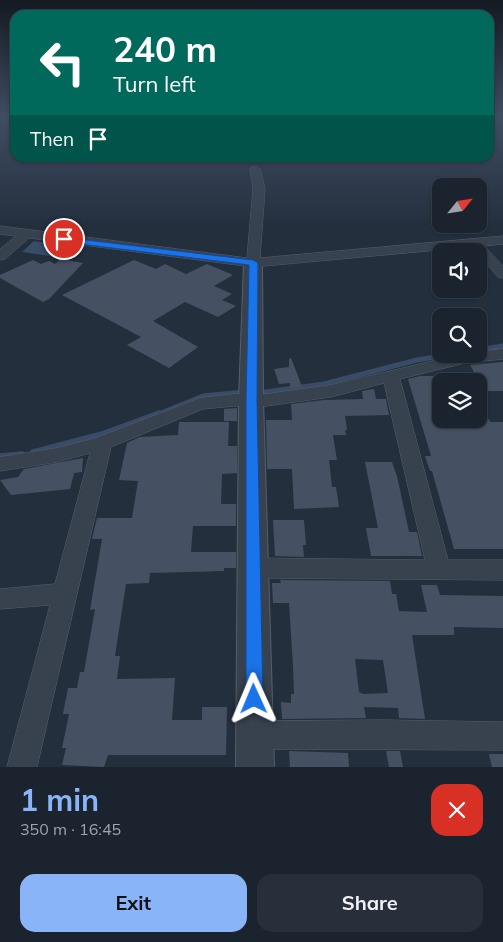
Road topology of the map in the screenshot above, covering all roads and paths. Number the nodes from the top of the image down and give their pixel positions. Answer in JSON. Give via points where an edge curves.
{"nodes":[{"id":1,"x":255,"y":169,"type":"dead end"},
{"id":2,"x":0,"y":230,"type":"edge"},
{"id":3,"x":26,"y":234,"type":"junction"},
{"id":4,"x":503,"y":240,"type":"edge"},
{"id":5,"x":474,"y":242,"type":"junction"},
{"id":6,"x":0,"y":256,"type":"edge"},
{"id":7,"x":253,"y":263,"type":"junction"},
{"id":8,"x":503,"y":274,"type":"edge"},
{"id":9,"x":503,"y":354,"type":"edge"},
{"id":10,"x":391,"y":377,"type":"junction"},
{"id":11,"x":251,"y":400,"type":"junction"},
{"id":12,"x":102,"y":443,"type":"junction"},
{"id":13,"x":0,"y":464,"type":"edge"},
{"id":14,"x":253,"y":568,"type":"junction"},
{"id":15,"x":439,"y":569,"type":"junction"},
{"id":16,"x":503,"y":570,"type":"edge"},
{"id":17,"x":65,"y":593,"type":"junction"},
{"id":18,"x":0,"y":599,"type":"edge"},
{"id":19,"x":503,"y":736,"type":"edge"},
{"id":20,"x":255,"y":751,"type":"edge"},
{"id":21,"x":22,"y":767,"type":"edge"}],
"edges":[{"from":1,"to":7,"type":"street","via":[[259,189]]},
{"from":2,"to":3,"type":"street"},
{"from":3,"to":6,"type":"street"},
{"from":3,"to":7,"type":"street"},
{"from":4,"to":5,"type":"street"},
{"from":5,"to":7,"type":"street"},
{"from":5,"to":8,"type":"street"},
{"from":7,"to":11,"type":"street"},
{"from":9,"to":10,"type":"street","via":[[465,358]]},
{"from":10,"to":11,"type":"street","via":[[331,391]]},
{"from":10,"to":15,"type":"street"},
{"from":11,"to":12,"type":"street","via":[[200,404]]},
{"from":11,"to":14,"type":"street"},
{"from":12,"to":13,"type":"street","via":[[57,455]]},
{"from":12,"to":17,"type":"street"},
{"from":14,"to":15,"type":"street"},
{"from":14,"to":20,"type":"street"},
{"from":15,"to":16,"type":"street"},
{"from":17,"to":18,"type":"street"},
{"from":17,"to":21,"type":"street"},
{"from":19,"to":20,"type":"street","via":[[384,734]]}]}
